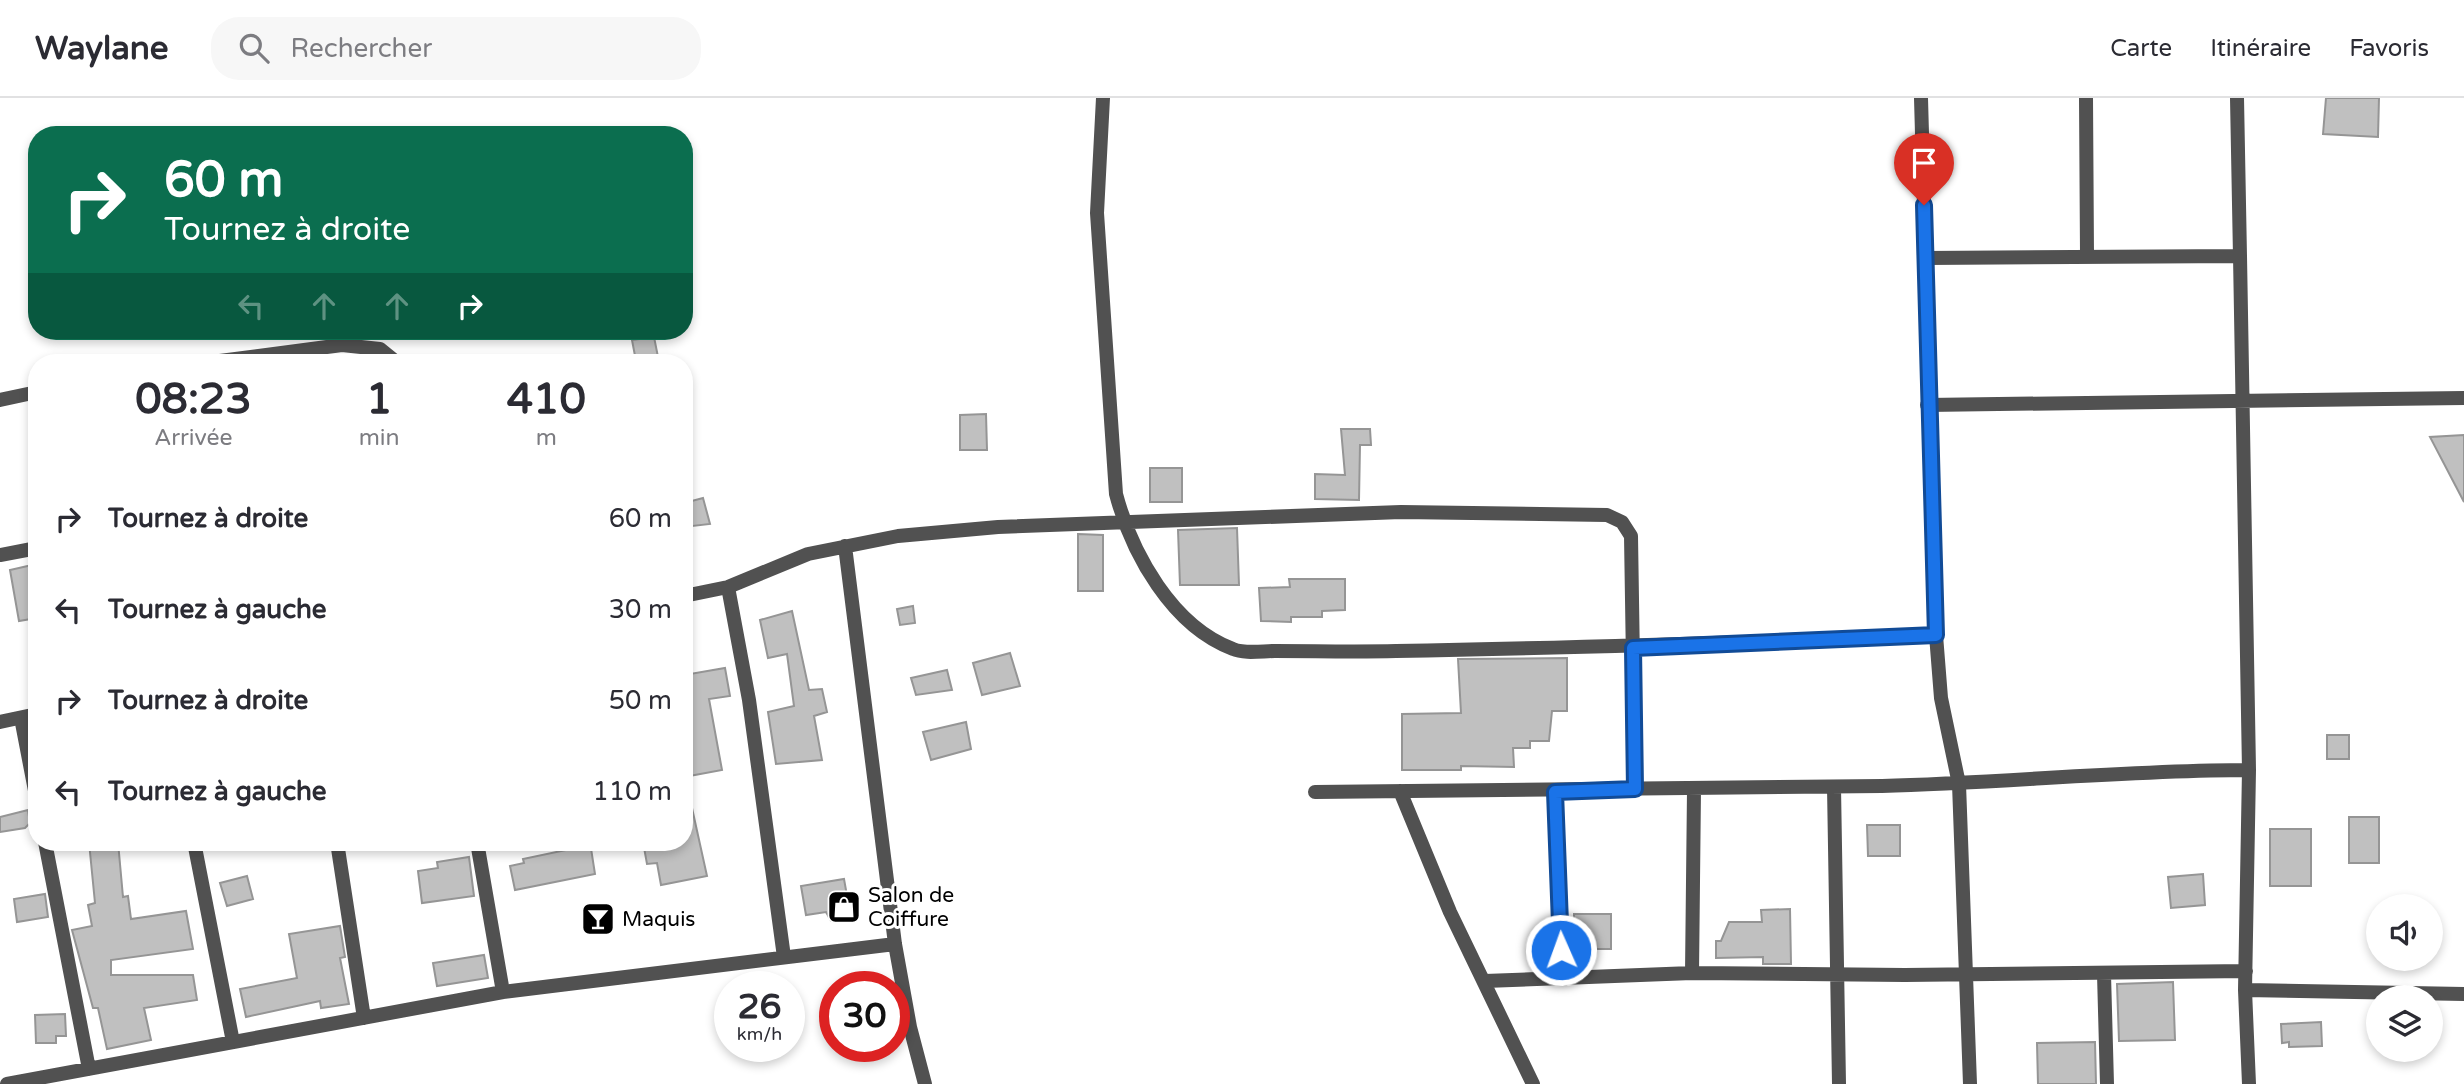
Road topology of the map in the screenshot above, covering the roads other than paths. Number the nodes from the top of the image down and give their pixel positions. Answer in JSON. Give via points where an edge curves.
{"nodes":[{"id":1,"x":1103,"y":98,"type":"edge"},
{"id":2,"x":1921,"y":98,"type":"edge"},
{"id":3,"x":2085,"y":98,"type":"edge"},
{"id":4,"x":2237,"y":98,"type":"edge"},
{"id":5,"x":2087,"y":254,"type":"junction"},
{"id":6,"x":2240,"y":256,"type":"junction"},
{"id":7,"x":1926,"y":258,"type":"junction"},
{"id":8,"x":273,"y":354,"type":"edge"},
{"id":9,"x":386,"y":354,"type":"edge"},
{"id":10,"x":28,"y":394,"type":"edge"},
{"id":11,"x":2464,"y":398,"type":"edge"},
{"id":12,"x":0,"y":400,"type":"edge"},
{"id":13,"x":2241,"y":400,"type":"junction"},
{"id":14,"x":1927,"y":405,"type":"junction"},
{"id":15,"x":1123,"y":522,"type":"junction"},
{"id":16,"x":845,"y":547,"type":"junction"},
{"id":17,"x":28,"y":550,"type":"edge"},
{"id":18,"x":0,"y":555,"type":"edge"},
{"id":19,"x":727,"y":587,"type":"junction"},
{"id":20,"x":693,"y":594,"type":"edge"},
{"id":21,"x":1936,"y":635,"type":"junction"},
{"id":22,"x":1633,"y":648,"type":"junction"},
{"id":23,"x":28,"y":716,"type":"edge"},
{"id":24,"x":20,"y":718,"type":"junction"},
{"id":25,"x":0,"y":722,"type":"edge"},
{"id":26,"x":28,"y":757,"type":"edge"},
{"id":27,"x":2249,"y":770,"type":"junction"},
{"id":28,"x":1959,"y":784,"type":"junction"},
{"id":29,"x":1834,"y":787,"type":"junction"},
{"id":30,"x":1635,"y":789,"type":"junction"},
{"id":31,"x":1694,"y":790,"type":"junction"},
{"id":32,"x":1400,"y":791,"type":"junction"},
{"id":33,"x":1315,"y":792,"type":"dead end"},
{"id":34,"x":1555,"y":792,"type":"junction"},
{"id":35,"x":47,"y":851,"type":"edge"},
{"id":36,"x":196,"y":851,"type":"edge"},
{"id":37,"x":338,"y":851,"type":"edge"},
{"id":38,"x":479,"y":851,"type":"edge"},
{"id":39,"x":895,"y":944,"type":"junction"},
{"id":40,"x":784,"y":957,"type":"junction"},
{"id":41,"x":2246,"y":971,"type":"junction"},
{"id":42,"x":1692,"y":973,"type":"junction"},
{"id":43,"x":1967,"y":973,"type":"junction"},
{"id":44,"x":2104,"y":974,"type":"junction"},
{"id":45,"x":1836,"y":975,"type":"junction"},
{"id":46,"x":1564,"y":979,"type":"junction"},
{"id":47,"x":1485,"y":981,"type":"junction"},
{"id":48,"x":2245,"y":990,"type":"junction"},
{"id":49,"x":503,"y":992,"type":"junction"},
{"id":50,"x":2464,"y":994,"type":"edge"},
{"id":51,"x":364,"y":1018,"type":"junction"},
{"id":52,"x":233,"y":1042,"type":"junction"},
{"id":53,"x":89,"y":1069,"type":"junction"},
{"id":54,"x":7,"y":1084,"type":"edge"},
{"id":55,"x":925,"y":1084,"type":"edge"},
{"id":56,"x":1533,"y":1084,"type":"edge"},
{"id":57,"x":1839,"y":1084,"type":"edge"},
{"id":58,"x":1970,"y":1084,"type":"edge"},
{"id":59,"x":2107,"y":1084,"type":"edge"},
{"id":60,"x":2249,"y":1084,"type":"edge"}],
"edges":[{"from":1,"to":15,"type":"street","via":[[1097,214],[1111,441]]},
{"from":2,"to":7,"type":"street"},
{"from":3,"to":5,"type":"street"},
{"from":4,"to":6,"type":"street"},
{"from":5,"to":6,"type":"street"},
{"from":5,"to":7,"type":"street"},
{"from":6,"to":13,"type":"street"},
{"from":7,"to":14,"type":"street"},
{"from":8,"to":9,"type":"street","via":[[342,345],[380,349]]},
{"from":10,"to":12,"type":"street"},
{"from":11,"to":13,"type":"street"},
{"from":13,"to":14,"type":"street"},
{"from":13,"to":27,"type":"street"},
{"from":14,"to":21,"type":"street"},
{"from":15,"to":16,"type":"street","via":[[923,533]]},
{"from":15,"to":22,"type":"street","via":[[1185,619],[1235,650]]},
{"from":15,"to":22,"type":"street","via":[[1401,512],[1607,515],[1622,522],[1631,536]]},
{"from":16,"to":19,"type":"street","via":[[808,554]]},
{"from":16,"to":39,"type":"street"},
{"from":17,"to":18,"type":"street"},
{"from":19,"to":20,"type":"street"},
{"from":19,"to":40,"type":"street","via":[[749,700]]},
{"from":21,"to":22,"type":"street"},
{"from":21,"to":28,"type":"street","via":[[1941,698]]},
{"from":22,"to":30,"type":"street"},
{"from":23,"to":24,"type":"street"},
{"from":24,"to":25,"type":"street"},
{"from":24,"to":26,"type":"street"},
{"from":27,"to":28,"type":"street","via":[[2168,770]]},
{"from":27,"to":41,"type":"street"},
{"from":28,"to":29,"type":"street"},
{"from":28,"to":43,"type":"street"},
{"from":29,"to":31,"type":"street"},
{"from":29,"to":45,"type":"street"},
{"from":30,"to":31,"type":"street"},
{"from":30,"to":34,"type":"street"},
{"from":31,"to":42,"type":"street"},
{"from":32,"to":33,"type":"street"},
{"from":32,"to":34,"type":"street"},
{"from":32,"to":47,"type":"street","via":[[1450,912]]},
{"from":34,"to":46,"type":"street"},
{"from":35,"to":53,"type":"street"},
{"from":36,"to":52,"type":"street"},
{"from":37,"to":51,"type":"street"},
{"from":38,"to":49,"type":"street"},
{"from":39,"to":40,"type":"street"},
{"from":39,"to":55,"type":"street"},
{"from":40,"to":49,"type":"street"},
{"from":41,"to":44,"type":"street"},
{"from":41,"to":48,"type":"street"},
{"from":42,"to":45,"type":"street"},
{"from":42,"to":46,"type":"street"},
{"from":43,"to":44,"type":"street"},
{"from":43,"to":45,"type":"street"},
{"from":43,"to":58,"type":"street"},
{"from":44,"to":59,"type":"street"},
{"from":45,"to":57,"type":"street"},
{"from":46,"to":47,"type":"street"},
{"from":47,"to":56,"type":"street"},
{"from":48,"to":50,"type":"street"},
{"from":48,"to":60,"type":"street"},
{"from":49,"to":51,"type":"street"},
{"from":51,"to":52,"type":"street"},
{"from":52,"to":53,"type":"street"},
{"from":53,"to":54,"type":"street"}]}
